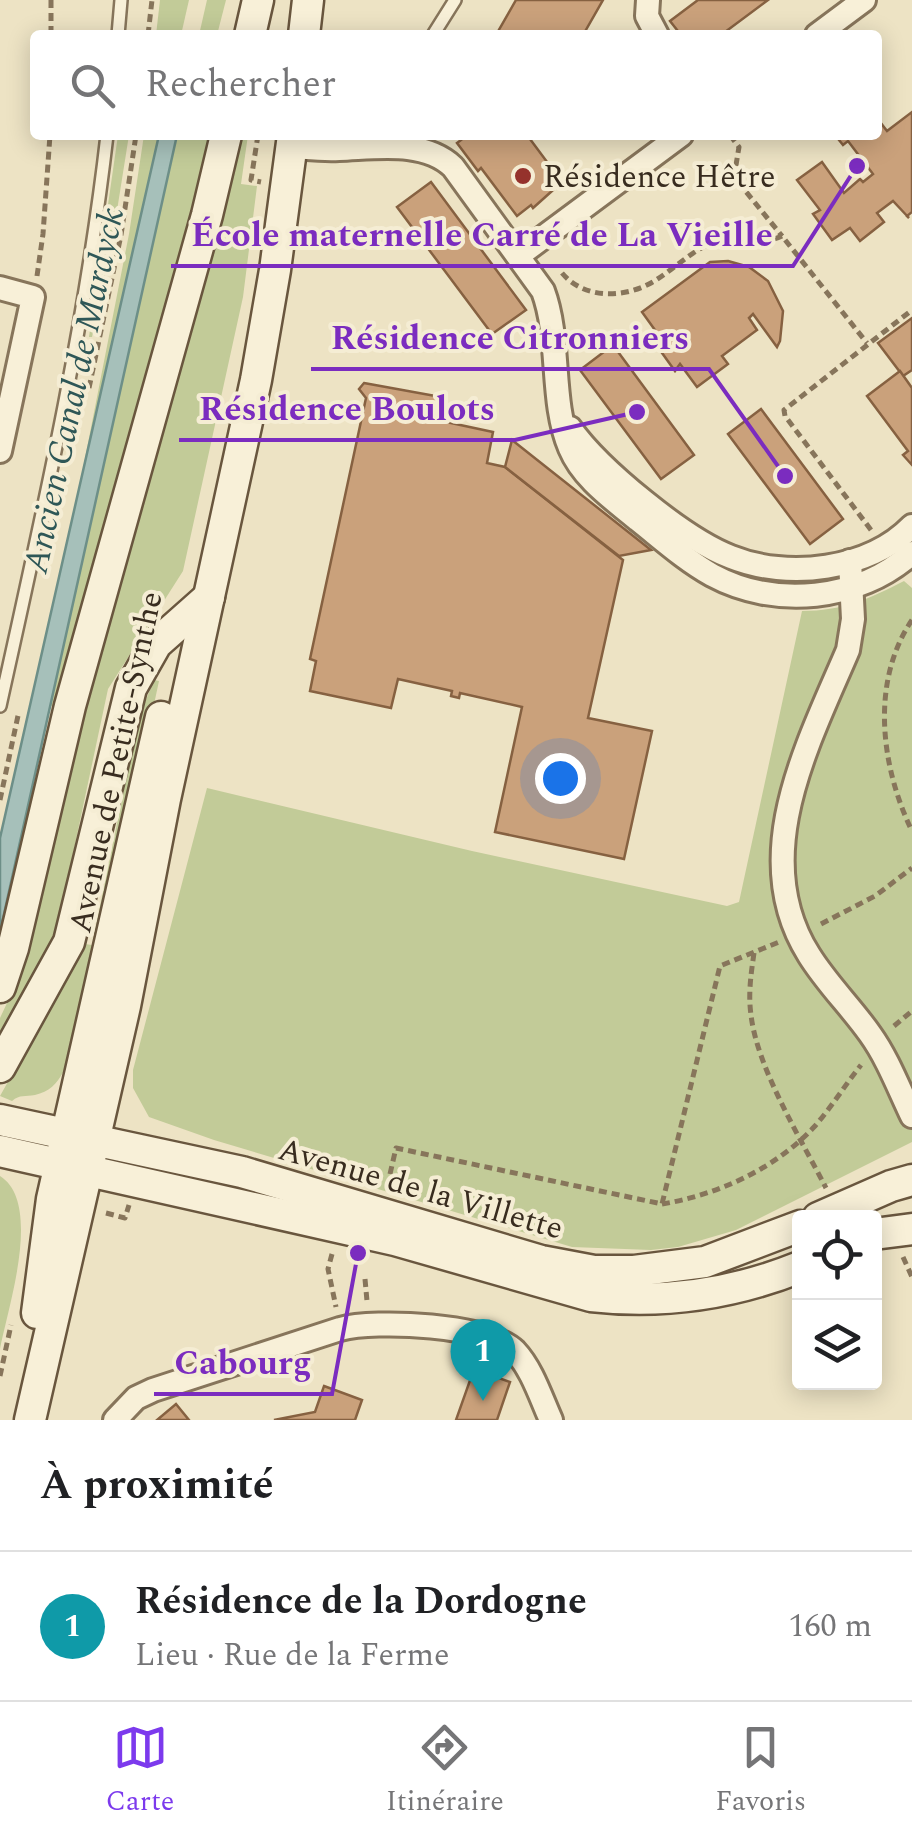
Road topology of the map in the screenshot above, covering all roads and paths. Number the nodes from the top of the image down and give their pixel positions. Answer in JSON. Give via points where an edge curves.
{"nodes":[{"id":1,"x":51,"y":0,"type":"edge"},
{"id":2,"x":121,"y":0,"type":"edge"},
{"id":3,"x":152,"y":0,"type":"edge"},
{"id":4,"x":258,"y":0,"type":"edge"},
{"id":5,"x":288,"y":0,"type":"edge"},
{"id":6,"x":308,"y":0,"type":"edge"},
{"id":7,"x":455,"y":0,"type":"edge"},
{"id":8,"x":648,"y":0,"type":"edge"},
{"id":9,"x":864,"y":0,"type":"edge"},
{"id":10,"x":51,"y":30,"type":"edge"},
{"id":11,"x":118,"y":30,"type":"edge"},
{"id":12,"x":149,"y":30,"type":"edge"},
{"id":13,"x":251,"y":30,"type":"edge"},
{"id":14,"x":285,"y":30,"type":"edge"},
{"id":15,"x":305,"y":30,"type":"edge"},
{"id":16,"x":435,"y":30,"type":"edge"},
{"id":17,"x":655,"y":30,"type":"edge"},
{"id":18,"x":824,"y":30,"type":"edge"},
{"id":19,"x":50,"y":140,"type":"edge"},
{"id":20,"x":106,"y":140,"type":"edge"},
{"id":21,"x":225,"y":140,"type":"edge"},
{"id":22,"x":257,"y":140,"type":"edge"},
{"id":23,"x":285,"y":140,"type":"edge"},
{"id":24,"x":285,"y":140,"type":"edge"},
{"id":25,"x":290,"y":140,"type":"edge"},
{"id":26,"x":379,"y":140,"type":"edge"},
{"id":27,"x":674,"y":140,"type":"edge"},
{"id":28,"x":735,"y":140,"type":"edge"},
{"id":29,"x":250,"y":180,"type":"dead end"},
{"id":30,"x":782,"y":236,"type":"junction"},
{"id":31,"x":518,"y":256,"type":"junction"},
{"id":32,"x":0,"y":288,"type":"edge"},
{"id":33,"x":34,"y":297,"type":"junction"},
{"id":34,"x":912,"y":310,"type":"edge"},
{"id":35,"x":867,"y":343,"type":"junction"},
{"id":36,"x":564,"y":414,"type":"junction"},
{"id":37,"x":0,"y":451,"type":"edge"},
{"id":38,"x":912,"y":526,"type":"edge"},
{"id":39,"x":885,"y":548,"type":"junction"},
{"id":40,"x":912,"y":553,"type":"edge"},
{"id":41,"x":850,"y":561,"type":"junction"},
{"id":42,"x":851,"y":589,"type":"junction"},
{"id":43,"x":208,"y":597,"type":"junction"},
{"id":44,"x":183,"y":619,"type":"junction"},
{"id":45,"x":912,"y":620,"type":"edge"},
{"id":46,"x":0,"y":706,"type":"edge"},
{"id":47,"x":912,"y":831,"type":"edge"},
{"id":48,"x":912,"y":868,"type":"edge"},
{"id":49,"x":798,"y":934,"type":"junction"},
{"id":50,"x":754,"y":952,"type":"junction"},
{"id":51,"x":0,"y":987,"type":"edge"},
{"id":52,"x":912,"y":1011,"type":"edge"},
{"id":53,"x":878,"y":1045,"type":"junction"},
{"id":54,"x":0,"y":1067,"type":"edge"},
{"id":55,"x":912,"y":1116,"type":"edge"},
{"id":56,"x":10,"y":1122,"type":"edge"},
{"id":57,"x":80,"y":1137,"type":"junction"},
{"id":58,"x":802,"y":1139,"type":"junction"},
{"id":59,"x":12,"y":1154,"type":"edge"},
{"id":60,"x":74,"y":1168,"type":"junction"},
{"id":61,"x":390,"y":1174,"type":"dead end"},
{"id":62,"x":912,"y":1180,"type":"edge"},
{"id":63,"x":912,"y":1192,"type":"edge"},
{"id":64,"x":662,"y":1204,"type":"junction"},
{"id":65,"x":823,"y":1205,"type":"edge"},
{"id":66,"x":99,"y":1212,"type":"dead end"},
{"id":67,"x":126,"y":1218,"type":"dead end"},
{"id":68,"x":912,"y":1218,"type":"edge"},
{"id":69,"x":339,"y":1227,"type":"junction"},
{"id":70,"x":792,"y":1229,"type":"edge"},
{"id":71,"x":912,"y":1229,"type":"edge"},
{"id":72,"x":882,"y":1233,"type":"edge"},
{"id":73,"x":792,"y":1269,"type":"edge"},
{"id":74,"x":340,"y":1329,"type":"junction"},
{"id":75,"x":32,"y":1412,"type":"edge"},
{"id":76,"x":115,"y":1420,"type":"edge"},
{"id":77,"x":552,"y":1420,"type":"edge"}],
"edges":[{"from":1,"to":10,"type":"path"},
{"from":2,"to":11,"type":"lane"},
{"from":3,"to":12,"type":"path"},
{"from":4,"to":13,"type":"main road"},
{"from":5,"to":14,"type":"main road"},
{"from":6,"to":15,"type":"main road"},
{"from":7,"to":16,"type":"lane"},
{"from":8,"to":17,"type":"street","via":[[646,16]]},
{"from":9,"to":18,"type":"street"},
{"from":19,"to":33,"type":"path"},
{"from":20,"to":46,"type":"lane","via":[[68,392]]},
{"from":21,"to":51,"type":"main road"},
{"from":22,"to":29,"type":"path"},
{"from":23,"to":43,"type":"main road","name":"Avenue de Petite-Synthe","via":[[263,345]]},
{"from":24,"to":44,"type":"main road","name":"Avenue de Petite-Synthe"},
{"from":25,"to":26,"type":"street","via":[[336,150]]},
{"from":26,"to":31,"type":"street","via":[[445,160]]},
{"from":27,"to":31,"type":"street"},
{"from":28,"to":30,"type":"path","via":[[740,146],[734,177]]},
{"from":30,"to":31,"type":"path","via":[[766,244],[728,236],[699,246],[647,286],[604,295]]},
{"from":30,"to":35,"type":"path"},
{"from":31,"to":36,"type":"street","via":[[546,301]]},
{"from":32,"to":33,"type":"street"},
{"from":33,"to":37,"type":"street"},
{"from":34,"to":35,"type":"path"},
{"from":35,"to":39,"type":"path","via":[[784,410]]},
{"from":36,"to":41,"type":"street","via":[[577,437],[623,482],[734,559],[782,568]]},
{"from":36,"to":42,"type":"street","via":[[568,444],[586,473],[702,569],[772,593]]},
{"from":38,"to":39,"type":"street"},
{"from":39,"to":41,"type":"street"},
{"from":40,"to":42,"type":"street"},
{"from":41,"to":42,"type":"street"},
{"from":42,"to":49,"type":"street","via":[[848,650],[804,752],[784,831],[783,888]]},
{"from":43,"to":44,"type":"main road"},
{"from":43,"to":57,"type":"main road","name":"Avenue de Petite-Synthe","via":[[125,1006]]},
{"from":44,"to":54,"type":"main road","via":[[156,644],[131,688],[69,942]]},
{"from":44,"to":57,"type":"main road","name":"Avenue de Petite-Synthe"},
{"from":45,"to":47,"type":"path","via":[[892,660],[885,730],[898,798]]},
{"from":48,"to":49,"type":"path","via":[[860,906]]},
{"from":49,"to":50,"type":"path"},
{"from":49,"to":53,"type":"street"},
{"from":50,"to":58,"type":"path","via":[[754,1034]]},
{"from":50,"to":64,"type":"path","via":[[720,966]]},
{"from":52,"to":53,"type":"path"},
{"from":53,"to":55,"type":"street"},
{"from":53,"to":58,"type":"path"},
{"from":56,"to":57,"type":"main road","name":"Avenue de la Villette"},
{"from":57,"to":60,"type":"main road","name":"Avenue de Petite-Synthe"},
{"from":57,"to":70,"type":"main road","name":"Avenue de la Villette","via":[[242,1172],[594,1271],[705,1262]]},
{"from":58,"to":64,"type":"path","via":[[738,1180]]},
{"from":58,"to":65,"type":"path"},
{"from":59,"to":60,"type":"main road","name":"Avenue de la Villette"},
{"from":60,"to":69,"type":"main road","name":"Avenue de la Villette"},
{"from":60,"to":75,"type":"main road","name":"Avenue de Petite-Synthe","via":[[49,1216]]},
{"from":61,"to":64,"type":"path","via":[[396,1148]]},
{"from":62,"to":65,"type":"main road"},
{"from":63,"to":68,"type":"main road"},
{"from":66,"to":67,"type":"path"},
{"from":69,"to":73,"type":"main road","name":"Avenue de la Villette","via":[[574,1293],[622,1300],[716,1292]]},
{"from":69,"to":74,"type":"path","via":[[328,1269]]},
{"from":71,"to":72,"type":"main road"},
{"from":74,"to":76,"type":"street","via":[[153,1390]]},
{"from":74,"to":77,"type":"street","via":[[378,1324],[494,1338],[518,1354]]}]}
